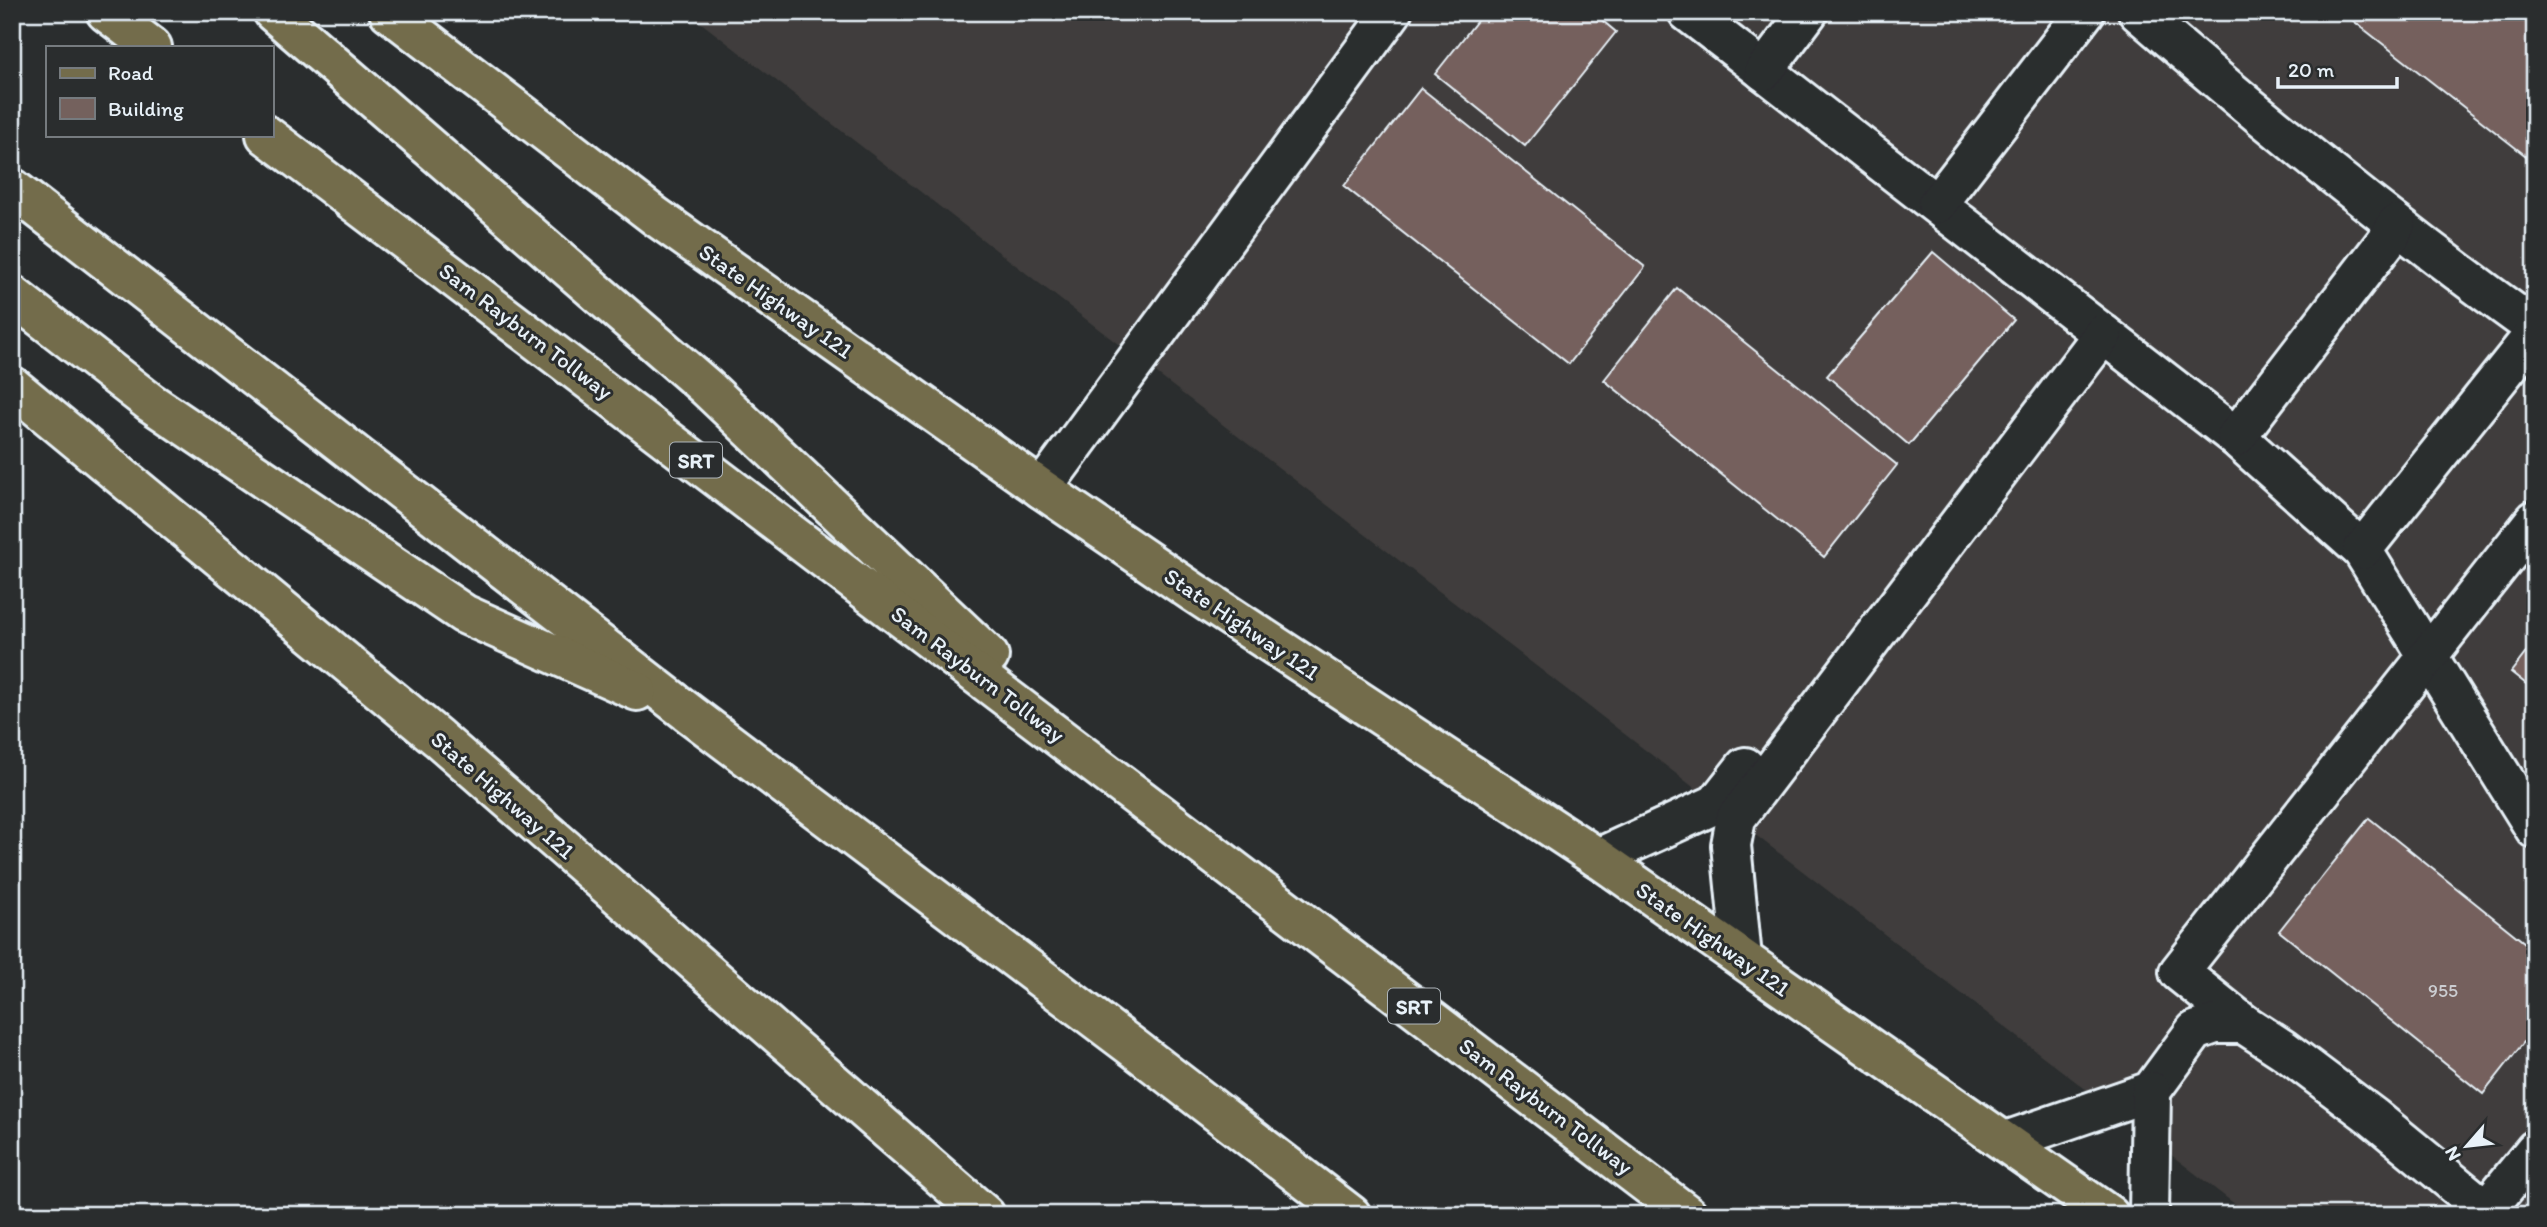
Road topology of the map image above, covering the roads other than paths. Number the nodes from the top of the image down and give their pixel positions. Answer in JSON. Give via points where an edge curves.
{"nodes":[{"id":1,"x":106,"y":12,"type":"edge"},
{"id":2,"x":273,"y":12,"type":"edge"},
{"id":3,"x":389,"y":12,"type":"edge"},
{"id":4,"x":1392,"y":12,"type":"edge"},
{"id":5,"x":1688,"y":12,"type":"edge"},
{"id":6,"x":1808,"y":12,"type":"edge"},
{"id":7,"x":2085,"y":12,"type":"edge"},
{"id":8,"x":2138,"y":12,"type":"edge"},
{"id":9,"x":151,"y":46,"type":"edge"},
{"id":10,"x":1764,"y":71,"type":"junction"},
{"id":11,"x":267,"y":136,"type":"edge"},
{"id":12,"x":12,"y":188,"type":"edge"},
{"id":13,"x":1937,"y":204,"type":"junction"},
{"id":14,"x":2396,"y":224,"type":"junction"},
{"id":15,"x":19,"y":300,"type":"edge"},
{"id":16,"x":2095,"y":328,"type":"junction"},
{"id":17,"x":2535,"y":330,"type":"edge"},
{"id":18,"x":12,"y":386,"type":"edge"},
{"id":19,"x":2236,"y":437,"type":"junction"},
{"id":20,"x":1042,"y":489,"type":"junction"},
{"id":21,"x":2535,"y":520,"type":"edge"},
{"id":22,"x":2362,"y":550,"type":"junction"},
{"id":23,"x":2427,"y":657,"type":"junction"},
{"id":24,"x":690,"y":714,"type":"junction"},
{"id":25,"x":1125,"y":786,"type":"junction"},
{"id":26,"x":2535,"y":829,"type":"edge"},
{"id":27,"x":1598,"y":858,"type":"junction"},
{"id":28,"x":1742,"y":958,"type":"junction"},
{"id":29,"x":2244,"y":1024,"type":"junction"},
{"id":30,"x":2151,"y":1091,"type":"junction"},
{"id":31,"x":2006,"y":1141,"type":"junction"},
{"id":32,"x":2535,"y":1150,"type":"edge"},
{"id":33,"x":985,"y":1215,"type":"edge"},
{"id":34,"x":1351,"y":1215,"type":"edge"},
{"id":35,"x":1688,"y":1215,"type":"edge"},
{"id":36,"x":2109,"y":1215,"type":"edge"},
{"id":37,"x":2149,"y":1215,"type":"edge"}],
"edges":[{"from":1,"to":9,"type":"main road"},
{"from":2,"to":25,"type":"main road","via":[[706,387]]},
{"from":3,"to":20,"type":"main road","name":"State Highway 121","via":[[655,216]]},
{"from":4,"to":20,"type":"lane"},
{"from":5,"to":10,"type":"lane"},
{"from":6,"to":10,"type":"lane"},
{"from":7,"to":13,"type":"lane"},
{"from":8,"to":14,"type":"lane","via":[[2249,108]]},
{"from":10,"to":13,"type":"lane"},
{"from":11,"to":25,"type":"main road","name":"Sam Rayburn Tollway","number":"SRT"},
{"from":12,"to":24,"type":"main road"},
{"from":13,"to":16,"type":"lane"},
{"from":14,"to":17,"type":"lane"},
{"from":14,"to":19,"type":"lane"},
{"from":15,"to":24,"type":"main road","via":[[151,402],[464,614]]},
{"from":16,"to":19,"type":"lane"},
{"from":16,"to":27,"type":"lane","via":[[1716,804]]},
{"from":16,"to":28,"type":"lane","via":[[1736,818],[1731,845]]},
{"from":17,"to":22,"type":"lane"},
{"from":18,"to":33,"type":"main road","name":"State Highway 121","via":[[438,738]]},
{"from":19,"to":22,"type":"lane"},
{"from":20,"to":27,"type":"main road","name":"State Highway 121"},
{"from":21,"to":23,"type":"lane"},
{"from":22,"to":23,"type":"lane"},
{"from":23,"to":26,"type":"lane"},
{"from":23,"to":29,"type":"lane","via":[[2179,972]]},
{"from":24,"to":34,"type":"main road"},
{"from":25,"to":35,"type":"main road","name":"Sam Rayburn Tollway","number":"SRT"},
{"from":27,"to":28,"type":"main road","name":"State Highway 121"},
{"from":28,"to":31,"type":"main road","name":"State Highway 121"},
{"from":29,"to":30,"type":"lane","via":[[2215,1024],[2195,1031]]},
{"from":29,"to":32,"type":"lane","via":[[2362,1109],[2486,1210]]},
{"from":30,"to":31,"type":"lane"},
{"from":30,"to":37,"type":"lane"},
{"from":31,"to":36,"type":"main road","name":"State Highway 121"}]}
